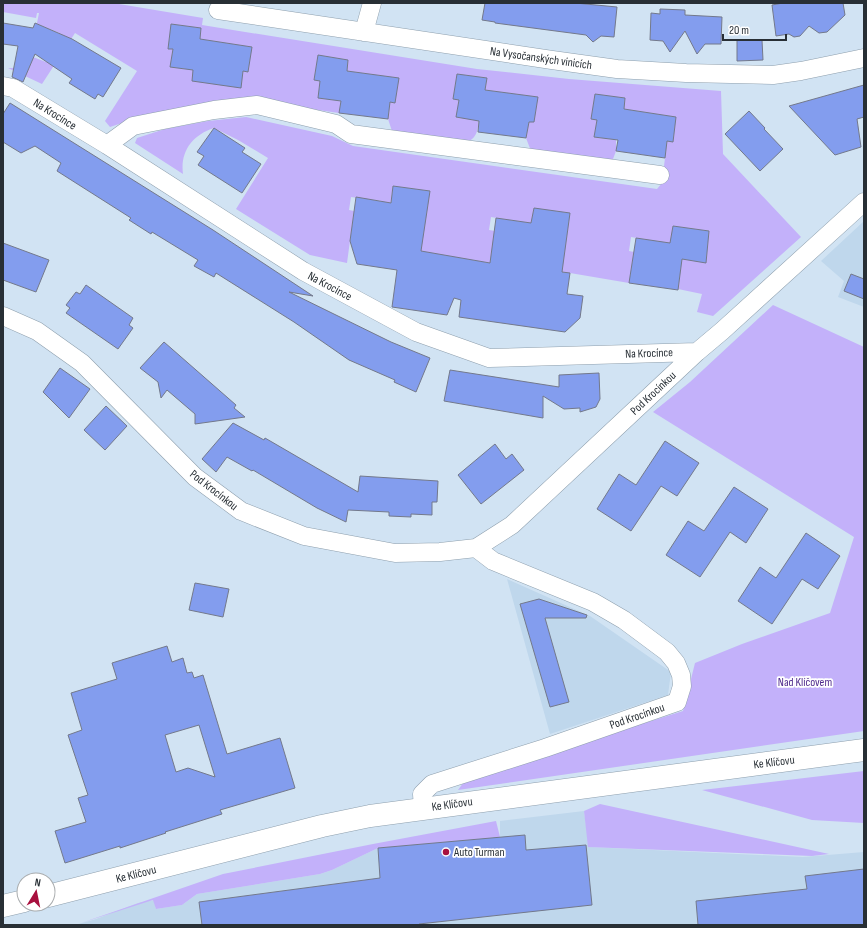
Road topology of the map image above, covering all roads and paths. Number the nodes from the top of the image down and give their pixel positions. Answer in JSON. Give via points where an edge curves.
{"nodes":[{"id":1,"x":372,"y":3,"type":"edge"},
{"id":2,"x":218,"y":10,"type":"dead end"},
{"id":3,"x":364,"y":32,"type":"junction"},
{"id":4,"x":864,"y":58,"type":"edge"},
{"id":5,"x":3,"y":86,"type":"edge"},
{"id":6,"x":107,"y":145,"type":"junction"},
{"id":7,"x":660,"y":175,"type":"dead end"},
{"id":8,"x":864,"y":202,"type":"edge"},
{"id":9,"x":3,"y":316,"type":"edge"},
{"id":10,"x":697,"y":352,"type":"junction"},
{"id":11,"x":476,"y":548,"type":"junction"},
{"id":12,"x":864,"y":750,"type":"edge"},
{"id":13,"x":422,"y":808,"type":"junction"},
{"id":14,"x":56,"y":894,"type":"edge"},
{"id":15,"x":16,"y":903,"type":"edge"},
{"id":16,"x":3,"y":906,"type":"edge"}],
"edges":[{"from":1,"to":3,"type":"street"},
{"from":2,"to":3,"type":"street","name":"Na Vysočanských vinicích"},
{"from":3,"to":4,"type":"street","name":"Na Vysočanských vinicích","via":[[610,68],[686,73],[773,75],[801,72]]},
{"from":5,"to":6,"type":"street","name":"Na Krocínce","via":[[13,88]]},
{"from":6,"to":7,"type":"street","via":[[134,126],[214,110],[257,105],[336,124],[351,134]]},
{"from":6,"to":10,"type":"street","name":"Na Krocínce","via":[[303,271],[416,332],[489,358]]},
{"from":8,"to":10,"type":"street","name":"Pod Krocínkou"},
{"from":9,"to":11,"type":"street","name":"Pod Krocínkou","via":[[36,331],[82,363],[195,477],[241,511],[304,536],[395,553]]},
{"from":10,"to":11,"type":"street","name":"Pod Krocínkou","via":[[512,525]]},
{"from":11,"to":13,"type":"street","name":"Pod Krocínkou","via":[[493,561],[593,602],[624,620],[667,652],[676,663],[682,686],[678,702],[432,784],[422,794]]},
{"from":12,"to":13,"type":"street","name":"Ke Klíčovu"},
{"from":13,"to":14,"type":"street","name":"Ke Klíčovu","via":[[322,826]]},
{"from":15,"to":16,"type":"street"}]}
